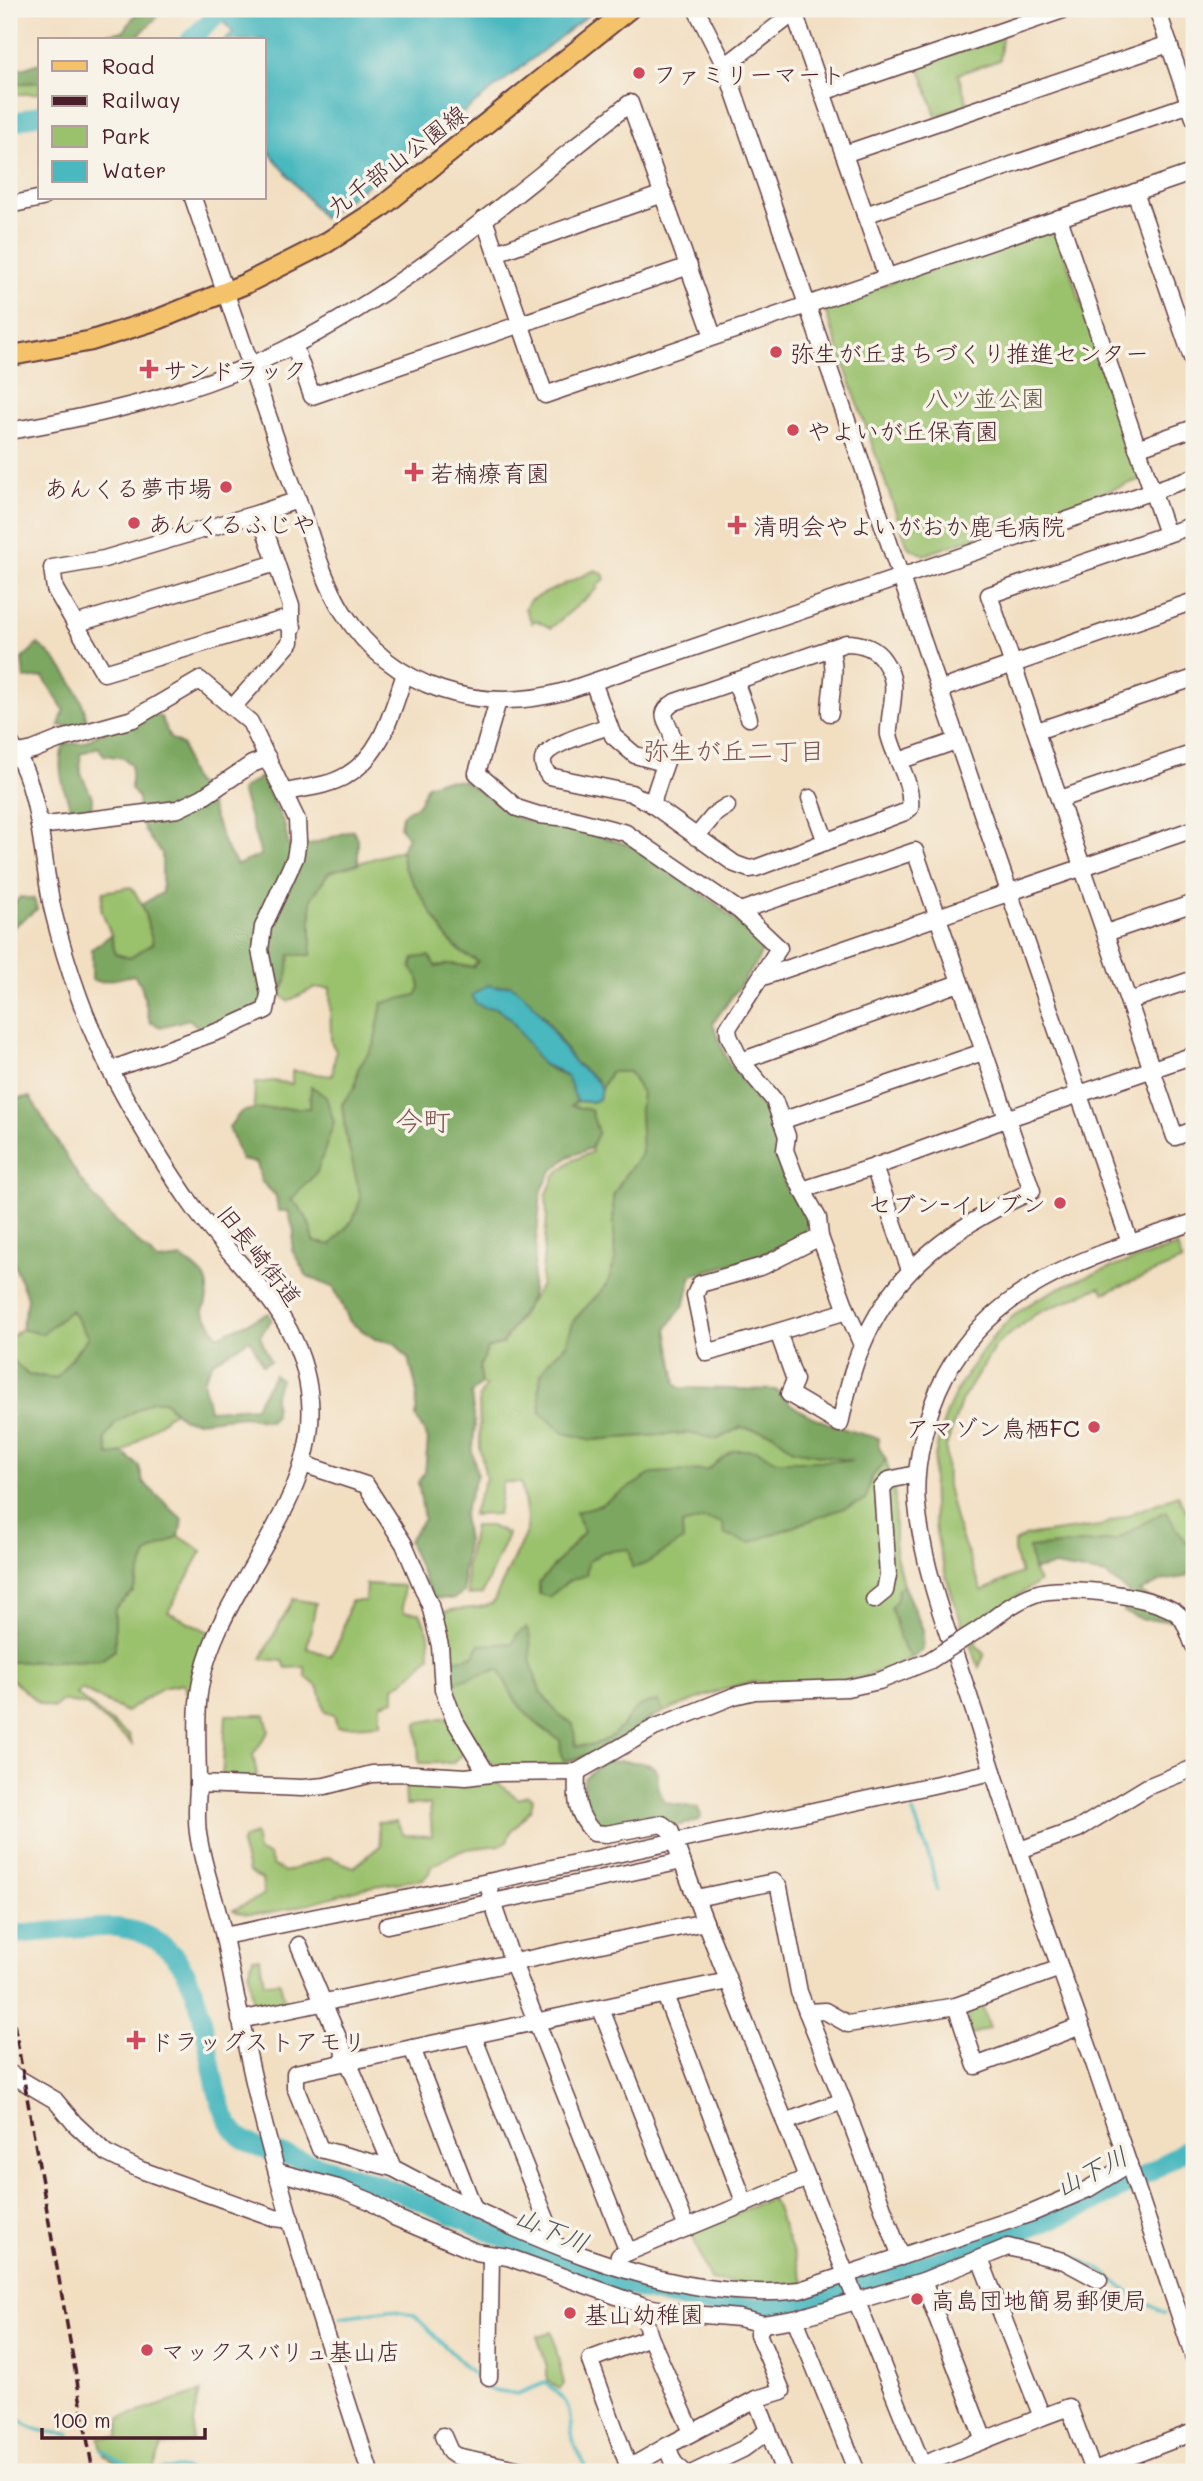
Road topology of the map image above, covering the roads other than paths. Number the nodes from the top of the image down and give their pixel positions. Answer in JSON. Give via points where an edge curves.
{"nodes":[{"id":1,"x":629,"y":9,"type":"edge"},
{"id":2,"x":696,"y":9,"type":"edge"},
{"id":3,"x":1066,"y":9,"type":"edge"},
{"id":4,"x":1157,"y":9,"type":"edge"},
{"id":5,"x":797,"y":10,"type":"edge"},
{"id":6,"x":1169,"y":44,"type":"junction"},
{"id":7,"x":725,"y":66,"type":"junction"},
{"id":8,"x":823,"y":92,"type":"junction"},
{"id":9,"x":1192,"y":111,"type":"edge"},
{"id":10,"x":844,"y":154,"type":"junction"},
{"id":11,"x":1194,"y":172,"type":"edge"},
{"id":12,"x":1135,"y":192,"type":"junction"},
{"id":13,"x":663,"y":194,"type":"junction"},
{"id":14,"x":38,"y":199,"type":"edge"},
{"id":15,"x":194,"y":200,"type":"edge"},
{"id":16,"x":9,"y":205,"type":"edge"},
{"id":17,"x":865,"y":215,"type":"junction"},
{"id":18,"x":1059,"y":218,"type":"junction"},
{"id":19,"x":484,"y":219,"type":"junction"},
{"id":20,"x":496,"y":253,"type":"junction"},
{"id":21,"x":689,"y":266,"type":"junction"},
{"id":22,"x":887,"y":277,"type":"junction"},
{"id":23,"x":226,"y":292,"type":"junction"},
{"id":24,"x":807,"y":304,"type":"junction"},
{"id":25,"x":520,"y":324,"type":"junction"},
{"id":26,"x":713,"y":336,"type":"junction"},
{"id":27,"x":294,"y":345,"type":"junction"},
{"id":28,"x":9,"y":356,"type":"edge"},
{"id":29,"x":1194,"y":364,"type":"edge"},
{"id":30,"x":251,"y":365,"type":"junction"},
{"id":31,"x":1194,"y":428,"type":"edge"},
{"id":32,"x":9,"y":431,"type":"edge"},
{"id":33,"x":1137,"y":447,"type":"junction"},
{"id":34,"x":1194,"y":477,"type":"edge"},
{"id":35,"x":1152,"y":491,"type":"junction"},
{"id":36,"x":298,"y":500,"type":"junction"},
{"id":37,"x":259,"y":513,"type":"junction"},
{"id":38,"x":1194,"y":525,"type":"edge"},
{"id":39,"x":1167,"y":534,"type":"junction"},
{"id":40,"x":276,"y":563,"type":"junction"},
{"id":41,"x":900,"y":577,"type":"junction"},
{"id":42,"x":1194,"y":601,"type":"edge"},
{"id":43,"x":75,"y":624,"type":"junction"},
{"id":44,"x":293,"y":627,"type":"junction"},
{"id":45,"x":830,"y":648,"type":"junction"},
{"id":46,"x":1014,"y":664,"type":"junction"},
{"id":47,"x":405,"y":674,"type":"junction"},
{"id":48,"x":1194,"y":678,"type":"edge"},
{"id":49,"x":735,"y":681,"type":"junction"},
{"id":50,"x":593,"y":682,"type":"junction"},
{"id":51,"x":939,"y":690,"type":"junction"},
{"id":52,"x":498,"y":701,"type":"junction"},
{"id":53,"x":233,"y":708,"type":"junction"},
{"id":54,"x":830,"y":713,"type":"dead end"},
{"id":55,"x":749,"y":718,"type":"dead end"},
{"id":56,"x":609,"y":726,"type":"junction"},
{"id":57,"x":1037,"y":731,"type":"junction"},
{"id":58,"x":956,"y":741,"type":"junction"},
{"id":59,"x":12,"y":750,"type":"edge"},
{"id":60,"x":1194,"y":753,"type":"edge"},
{"id":61,"x":268,"y":758,"type":"junction"},
{"id":62,"x":899,"y":761,"type":"junction"},
{"id":63,"x":664,"y":763,"type":"junction"},
{"id":64,"x":285,"y":792,"type":"junction"},
{"id":65,"x":810,"y":798,"type":"dead end"},
{"id":66,"x":1060,"y":799,"type":"junction"},
{"id":67,"x":650,"y":803,"type":"junction"},
{"id":68,"x":726,"y":806,"type":"dead end"},
{"id":69,"x":39,"y":826,"type":"junction"},
{"id":70,"x":1194,"y":829,"type":"edge"},
{"id":71,"x":696,"y":837,"type":"junction"},
{"id":72,"x":826,"y":842,"type":"junction"},
{"id":73,"x":1083,"y":868,"type":"junction"},
{"id":74,"x":1009,"y":894,"type":"junction"},
{"id":75,"x":1194,"y":903,"type":"edge"},
{"id":76,"x":740,"y":911,"type":"junction"},
{"id":77,"x":936,"y":918,"type":"junction"},
{"id":78,"x":1106,"y":933,"type":"junction"},
{"id":79,"x":763,"y":977,"type":"junction"},
{"id":80,"x":1194,"y":979,"type":"edge"},
{"id":81,"x":959,"y":983,"type":"junction"},
{"id":82,"x":1129,"y":1001,"type":"junction"},
{"id":83,"x":983,"y":1052,"type":"junction"},
{"id":84,"x":1194,"y":1055,"type":"edge"},
{"id":85,"x":741,"y":1061,"type":"junction"},
{"id":86,"x":110,"y":1070,"type":"junction"},
{"id":87,"x":1153,"y":1070,"type":"junction"},
{"id":88,"x":1079,"y":1094,"type":"junction"},
{"id":89,"x":1006,"y":1119,"type":"junction"},
{"id":90,"x":781,"y":1121,"type":"junction"},
{"id":91,"x":1194,"y":1130,"type":"edge"},
{"id":92,"x":874,"y":1167,"type":"junction"},
{"id":93,"x":802,"y":1190,"type":"junction"},
{"id":94,"x":1194,"y":1222,"type":"edge"},
{"id":95,"x":820,"y":1237,"type":"junction"},
{"id":96,"x":1130,"y":1243,"type":"junction"},
{"id":97,"x":910,"y":1270,"type":"junction"},
{"id":98,"x":847,"y":1311,"type":"junction"},
{"id":99,"x":778,"y":1332,"type":"junction"},
{"id":100,"x":862,"y":1345,"type":"junction"},
{"id":101,"x":303,"y":1464,"type":"junction"},
{"id":102,"x":916,"y":1474,"type":"junction"},
{"id":103,"x":873,"y":1600,"type":"dead end"},
{"id":104,"x":1194,"y":1606,"type":"edge"},
{"id":105,"x":1180,"y":1616,"type":"junction"},
{"id":106,"x":1194,"y":1646,"type":"edge"},
{"id":107,"x":1194,"y":1768,"type":"edge"},
{"id":108,"x":578,"y":1772,"type":"junction"},
{"id":109,"x":993,"y":1772,"type":"junction"},
{"id":110,"x":487,"y":1774,"type":"junction"},
{"id":111,"x":198,"y":1784,"type":"junction"},
{"id":112,"x":674,"y":1841,"type":"junction"},
{"id":113,"x":1020,"y":1850,"type":"junction"},
{"id":114,"x":682,"y":1861,"type":"junction"},
{"id":115,"x":488,"y":1882,"type":"junction"},
{"id":116,"x":695,"y":1898,"type":"junction"},
{"id":117,"x":492,"y":1902,"type":"junction"},
{"id":118,"x":705,"y":1922,"type":"junction"},
{"id":119,"x":387,"y":1925,"type":"dead end"},
{"id":120,"x":224,"y":1936,"type":"junction"},
{"id":121,"x":299,"y":1945,"type":"dead end"},
{"id":122,"x":513,"y":1963,"type":"junction"},
{"id":123,"x":1060,"y":1968,"type":"junction"},
{"id":124,"x":728,"y":1981,"type":"junction"},
{"id":125,"x":665,"y":1995,"type":"junction"},
{"id":126,"x":324,"y":2003,"type":"junction"},
{"id":127,"x":956,"y":2006,"type":"junction"},
{"id":128,"x":601,"y":2009,"type":"junction"},
{"id":129,"x":807,"y":2012,"type":"junction"},
{"id":130,"x":240,"y":2020,"type":"junction"},
{"id":131,"x":537,"y":2022,"type":"junction"},
{"id":132,"x":1081,"y":2026,"type":"junction"},
{"id":133,"x":473,"y":2036,"type":"junction"},
{"id":134,"x":412,"y":2048,"type":"junction"},
{"id":135,"x":348,"y":2061,"type":"junction"},
{"id":136,"x":9,"y":2073,"type":"edge"},
{"id":137,"x":843,"y":2101,"type":"junction"},
{"id":138,"x":785,"y":2122,"type":"junction"},
{"id":139,"x":1129,"y":2164,"type":"junction"},
{"id":140,"x":393,"y":2168,"type":"junction"},
{"id":141,"x":277,"y":2169,"type":"junction"},
{"id":142,"x":807,"y":2178,"type":"junction"},
{"id":143,"x":745,"y":2204,"type":"junction"},
{"id":144,"x":474,"y":2209,"type":"junction"},
{"id":145,"x":290,"y":2220,"type":"junction"},
{"id":146,"x":687,"y":2228,"type":"junction"},
{"id":147,"x":552,"y":2242,"type":"junction"},
{"id":148,"x":628,"y":2252,"type":"junction"},
{"id":149,"x":491,"y":2256,"type":"junction"},
{"id":150,"x":901,"y":2257,"type":"junction"},
{"id":151,"x":980,"y":2259,"type":"junction"},
{"id":152,"x":604,"y":2263,"type":"junction"},
{"id":153,"x":846,"y":2275,"type":"junction"},
{"id":154,"x":1099,"y":2280,"type":"dead end"},
{"id":155,"x":923,"y":2281,"type":"junction"},
{"id":156,"x":856,"y":2297,"type":"junction"},
{"id":157,"x":647,"y":2307,"type":"junction"},
{"id":158,"x":795,"y":2319,"type":"junction"},
{"id":159,"x":763,"y":2324,"type":"junction"},
{"id":160,"x":650,"y":2337,"type":"junction"},
{"id":161,"x":1194,"y":2358,"type":"edge"},
{"id":162,"x":489,"y":2377,"type":"dead end"},
{"id":163,"x":756,"y":2399,"type":"junction"},
{"id":164,"x":1042,"y":2417,"type":"junction"},
{"id":165,"x":768,"y":2431,"type":"junction"},
{"id":166,"x":692,"y":2432,"type":"junction"},
{"id":167,"x":1194,"y":2432,"type":"edge"},
{"id":168,"x":443,"y":2436,"type":"dead end"},
{"id":169,"x":985,"y":2440,"type":"junction"},
{"id":170,"x":667,"y":2446,"type":"junction"},
{"id":171,"x":470,"y":2466,"type":"edge"},
{"id":172,"x":920,"y":2469,"type":"edge"},
{"id":173,"x":626,"y":2470,"type":"edge"},
{"id":174,"x":1095,"y":2471,"type":"edge"},
{"id":175,"x":370,"y":2472,"type":"edge"},
{"id":176,"x":531,"y":2472,"type":"edge"},
{"id":177,"x":684,"y":2472,"type":"edge"},
{"id":178,"x":695,"y":2472,"type":"edge"},
{"id":179,"x":784,"y":2472,"type":"edge"},
{"id":180,"x":857,"y":2472,"type":"edge"}],
"edges":[{"from":1,"to":23,"type":"main road","name":"九千部山公園線","via":[[379,209],[285,266]]},
{"from":2,"to":7,"type":"street"},
{"from":3,"to":8,"type":"street"},
{"from":4,"to":6,"type":"street"},
{"from":5,"to":7,"type":"street"},
{"from":5,"to":8,"type":"street"},
{"from":6,"to":9,"type":"street"},
{"from":6,"to":10,"type":"street"},
{"from":7,"to":24,"type":"street"},
{"from":8,"to":10,"type":"street"},
{"from":9,"to":17,"type":"street"},
{"from":10,"to":17,"type":"street"},
{"from":11,"to":12,"type":"street"},
{"from":12,"to":18,"type":"street"},
{"from":12,"to":29,"type":"street"},
{"from":13,"to":19,"type":"street","via":[[630,103]]},
{"from":13,"to":20,"type":"street"},
{"from":13,"to":21,"type":"street"},
{"from":14,"to":16,"type":"street"},
{"from":15,"to":23,"type":"street"},
{"from":17,"to":22,"type":"street"},
{"from":18,"to":22,"type":"street"},
{"from":18,"to":33,"type":"street"},
{"from":19,"to":20,"type":"street"},
{"from":19,"to":27,"type":"street","via":[[416,271]]},
{"from":20,"to":25,"type":"street"},
{"from":21,"to":25,"type":"street"},
{"from":21,"to":26,"type":"street"},
{"from":22,"to":24,"type":"street"},
{"from":23,"to":28,"type":"main road","name":"九千部山公園線","via":[[90,341]]},
{"from":23,"to":30,"type":"street"},
{"from":24,"to":26,"type":"street"},
{"from":24,"to":41,"type":"street"},
{"from":25,"to":26,"type":"street","via":[[545,395]]},
{"from":25,"to":27,"type":"street","via":[[312,396]]},
{"from":27,"to":30,"type":"street"},
{"from":30,"to":32,"type":"street","via":[[129,407]]},
{"from":30,"to":36,"type":"street"},
{"from":31,"to":33,"type":"street"},
{"from":33,"to":35,"type":"street"},
{"from":34,"to":35,"type":"street"},
{"from":35,"to":39,"type":"street"},
{"from":35,"to":41,"type":"street"},
{"from":36,"to":37,"type":"street"},
{"from":36,"to":47,"type":"street","via":[[343,612],[378,652]]},
{"from":37,"to":40,"type":"street"},
{"from":37,"to":43,"type":"street","via":[[104,559],[52,568],[55,589]]},
{"from":38,"to":39,"type":"street"},
{"from":39,"to":46,"type":"street","via":[[989,595]]},
{"from":40,"to":43,"type":"street"},
{"from":40,"to":44,"type":"street","via":[[292,606]]},
{"from":41,"to":50,"type":"street"},
{"from":41,"to":51,"type":"street"},
{"from":42,"to":46,"type":"street"},
{"from":43,"to":44,"type":"street","via":[[104,673],[281,620]]},
{"from":44,"to":53,"type":"street","via":[[291,642]]},
{"from":45,"to":49,"type":"street"},
{"from":45,"to":54,"type":"street","via":[[835,674]]},
{"from":45,"to":62,"type":"street","via":[[846,643],[863,645],[881,656],[890,670],[895,686],[888,733]]},
{"from":46,"to":51,"type":"street"},
{"from":46,"to":57,"type":"street"},
{"from":47,"to":52,"type":"street","via":[[440,690]]},
{"from":47,"to":64,"type":"street","via":[[370,757],[347,775]]},
{"from":48,"to":57,"type":"street"},
{"from":49,"to":55,"type":"street"},
{"from":49,"to":63,"type":"street","via":[[668,706],[664,719],[672,739]]},
{"from":50,"to":52,"type":"street","via":[[547,697]]},
{"from":50,"to":56,"type":"street"},
{"from":51,"to":58,"type":"street"},
{"from":52,"to":76,"type":"street","via":[[477,773],[517,808],[626,833]]},
{"from":53,"to":59,"type":"street","via":[[200,680],[133,719]]},
{"from":53,"to":61,"type":"street","via":[[250,722]]},
{"from":56,"to":63,"type":"street","via":[[621,745],[635,755]]},
{"from":56,"to":67,"type":"street","via":[[555,746],[543,760],[544,769],[549,776],[631,793]]},
{"from":57,"to":66,"type":"street"},
{"from":58,"to":62,"type":"street"},
{"from":58,"to":74,"type":"street"},
{"from":59,"to":69,"type":"street","name":"旧長崎街道","via":[[28,780]]},
{"from":60,"to":66,"type":"street"},
{"from":61,"to":64,"type":"street"},
{"from":61,"to":69,"type":"street","via":[[178,808]]},
{"from":62,"to":72,"type":"street","via":[[910,808]]},
{"from":63,"to":67,"type":"street"},
{"from":64,"to":86,"type":"street","via":[[297,820],[298,841],[295,858],[263,927],[260,950],[269,994],[266,1010]]},
{"from":65,"to":72,"type":"street"},
{"from":66,"to":73,"type":"street"},
{"from":67,"to":71,"type":"street"},
{"from":68,"to":71,"type":"street"},
{"from":69,"to":86,"type":"street","name":"旧長崎街道","via":[[53,911],[78,992]]},
{"from":70,"to":73,"type":"street"},
{"from":71,"to":72,"type":"street","via":[[749,869]]},
{"from":73,"to":74,"type":"street"},
{"from":73,"to":78,"type":"street"},
{"from":74,"to":77,"type":"street"},
{"from":74,"to":88,"type":"street"},
{"from":75,"to":78,"type":"street"},
{"from":76,"to":77,"type":"street","via":[[915,851]]},
{"from":76,"to":79,"type":"street","via":[[779,948]]},
{"from":77,"to":79,"type":"street"},
{"from":77,"to":81,"type":"street"},
{"from":78,"to":82,"type":"street"},
{"from":79,"to":85,"type":"street","via":[[728,1028]]},
{"from":80,"to":82,"type":"street"},
{"from":81,"to":83,"type":"street"},
{"from":81,"to":85,"type":"street"},
{"from":82,"to":87,"type":"street"},
{"from":83,"to":89,"type":"street"},
{"from":83,"to":90,"type":"street"},
{"from":84,"to":87,"type":"street"},
{"from":85,"to":90,"type":"street","via":[[767,1089]]},
{"from":86,"to":101,"type":"street","name":"旧長崎街道","via":[[162,1162],[199,1215],[279,1309],[288,1327],[310,1400]]},
{"from":87,"to":88,"type":"street"},
{"from":87,"to":91,"type":"street","via":[[1175,1137]]},
{"from":88,"to":89,"type":"street"},
{"from":88,"to":96,"type":"street"},
{"from":89,"to":92,"type":"street"},
{"from":89,"to":97,"type":"street","via":[[1032,1191],[947,1237]]},
{"from":90,"to":93,"type":"street","via":[[787,1136],[785,1150]]},
{"from":92,"to":93,"type":"street"},
{"from":92,"to":97,"type":"street"},
{"from":93,"to":95,"type":"street","via":[[818,1218]]},
{"from":94,"to":96,"type":"street"},
{"from":95,"to":98,"type":"street"},
{"from":95,"to":99,"type":"street","via":[[763,1266],[699,1284],[695,1295],[707,1353]]},
{"from":96,"to":102,"type":"street","via":[[1047,1275],[978,1329],[945,1376]]},
{"from":97,"to":100,"type":"street"},
{"from":98,"to":99,"type":"street"},
{"from":98,"to":100,"type":"street"},
{"from":99,"to":100,"type":"street","via":[[795,1380],[789,1394],[840,1424]]},
{"from":101,"to":110,"type":"street","via":[[366,1485],[404,1544],[430,1605],[440,1646],[443,1689],[454,1719]]},
{"from":101,"to":111,"type":"street","name":"旧長崎街道","via":[[206,1662],[198,1699]]},
{"from":102,"to":103,"type":"street","via":[[889,1480],[882,1488],[888,1575],[886,1591]]},
{"from":102,"to":109,"type":"street","via":[[923,1548]]},
{"from":104,"to":105,"type":"street"},
{"from":105,"to":106,"type":"street"},
{"from":105,"to":108,"type":"street","bridge":true,"via":[[1140,1600],[1085,1590],[1035,1594],[1006,1608],[929,1661],[880,1681],[847,1688],[755,1691],[734,1696],[654,1728]]},
{"from":107,"to":113,"type":"street","via":[[1147,1787],[1079,1829]]},
{"from":108,"to":110,"type":"street"},
{"from":108,"to":112,"type":"street","via":[[578,1812],[594,1833],[662,1824]]},
{"from":109,"to":112,"type":"street"},
{"from":109,"to":113,"type":"street"},
{"from":110,"to":111,"type":"street","via":[[372,1774],[302,1788]]},
{"from":111,"to":120,"type":"street","name":"旧長崎街道","via":[[197,1828]]},
{"from":112,"to":114,"type":"street"},
{"from":112,"to":115,"type":"street"},
{"from":113,"to":123,"type":"street"},
{"from":114,"to":116,"type":"street"},
{"from":114,"to":117,"type":"street"},
{"from":115,"to":117,"type":"street"},
{"from":115,"to":120,"type":"street"},
{"from":116,"to":118,"type":"street"},
{"from":116,"to":129,"type":"street","via":[[774,1882],[779,1887],[788,1946]]},
{"from":117,"to":119,"type":"street"},
{"from":117,"to":122,"type":"street"},
{"from":118,"to":122,"type":"street"},
{"from":118,"to":124,"type":"street"},
{"from":120,"to":130,"type":"street","name":"旧長崎街道"},
{"from":121,"to":126,"type":"street"},
{"from":122,"to":126,"type":"street"},
{"from":122,"to":131,"type":"street"},
{"from":123,"to":127,"type":"street"},
{"from":123,"to":132,"type":"street"},
{"from":124,"to":125,"type":"street"},
{"from":124,"to":138,"type":"street"},
{"from":125,"to":128,"type":"street"},
{"from":125,"to":143,"type":"street"},
{"from":126,"to":130,"type":"street"},
{"from":126,"to":135,"type":"street"},
{"from":127,"to":129,"type":"street","via":[[848,2024],[825,2011]]},
{"from":127,"to":132,"type":"street","via":[[976,2066]]},
{"from":128,"to":131,"type":"street"},
{"from":128,"to":146,"type":"street"},
{"from":129,"to":137,"type":"street"},
{"from":130,"to":141,"type":"street","name":"旧長崎街道"},
{"from":131,"to":133,"type":"street"},
{"from":131,"to":148,"type":"street"},
{"from":132,"to":139,"type":"street"},
{"from":133,"to":134,"type":"street"},
{"from":133,"to":147,"type":"street"},
{"from":134,"to":135,"type":"street"},
{"from":134,"to":144,"type":"street"},
{"from":135,"to":140,"type":"street"},
{"from":135,"to":140,"type":"street","via":[[295,2073],[295,2087],[320,2149]]},
{"from":136,"to":145,"type":"street","via":[[55,2100],[106,2152],[141,2170]]},
{"from":137,"to":138,"type":"street"},
{"from":137,"to":150,"type":"street"},
{"from":138,"to":142,"type":"street"},
{"from":139,"to":150,"type":"street","via":[[1088,2189],[1032,2213]]},
{"from":139,"to":161,"type":"street"},
{"from":140,"to":144,"type":"street"},
{"from":141,"to":145,"type":"street","name":"旧長崎街道"},
{"from":141,"to":149,"type":"street","via":[[370,2201],[410,2225]]},
{"from":142,"to":143,"type":"street"},
{"from":142,"to":153,"type":"street"},
{"from":143,"to":146,"type":"street"},
{"from":144,"to":147,"type":"street"},
{"from":145,"to":175,"type":"street","name":"旧長崎街道"},
{"from":146,"to":148,"type":"street"},
{"from":147,"to":152,"type":"street"},
{"from":148,"to":152,"type":"street"},
{"from":149,"to":157,"type":"street","via":[[508,2257]]},
{"from":149,"to":162,"type":"street"},
{"from":150,"to":153,"type":"street"},
{"from":151,"to":154,"type":"street","via":[[1008,2247],[1064,2261]]},
{"from":151,"to":155,"type":"street"},
{"from":151,"to":164,"type":"street"},
{"from":152,"to":153,"type":"street","via":[[660,2279],[758,2292],[800,2290]]},
{"from":153,"to":156,"type":"street"},
{"from":155,"to":156,"type":"street","via":[[880,2296]]},
{"from":155,"to":169,"type":"street"},
{"from":156,"to":158,"type":"street"},
{"from":156,"to":172,"type":"street"},
{"from":157,"to":159,"type":"street"},
{"from":157,"to":160,"type":"street","via":[[644,2316]]},
{"from":158,"to":159,"type":"street"},
{"from":158,"to":180,"type":"street"},
{"from":159,"to":163,"type":"street","via":[[758,2334],[782,2391]]},
{"from":160,"to":166,"type":"street"},
{"from":160,"to":173,"type":"street","via":[[590,2361]]},
{"from":163,"to":165,"type":"street"},
{"from":163,"to":166,"type":"street"},
{"from":164,"to":169,"type":"street"},
{"from":164,"to":174,"type":"street","via":[[1069,2407]]},
{"from":165,"to":178,"type":"street"},
{"from":165,"to":179,"type":"street"},
{"from":166,"to":170,"type":"street"},
{"from":167,"to":174,"type":"street"},
{"from":168,"to":171,"type":"street","via":[[450,2452]]},
{"from":169,"to":172,"type":"street"},
{"from":170,"to":173,"type":"street"},
{"from":170,"to":177,"type":"street"},
{"from":171,"to":176,"type":"street"}]}
